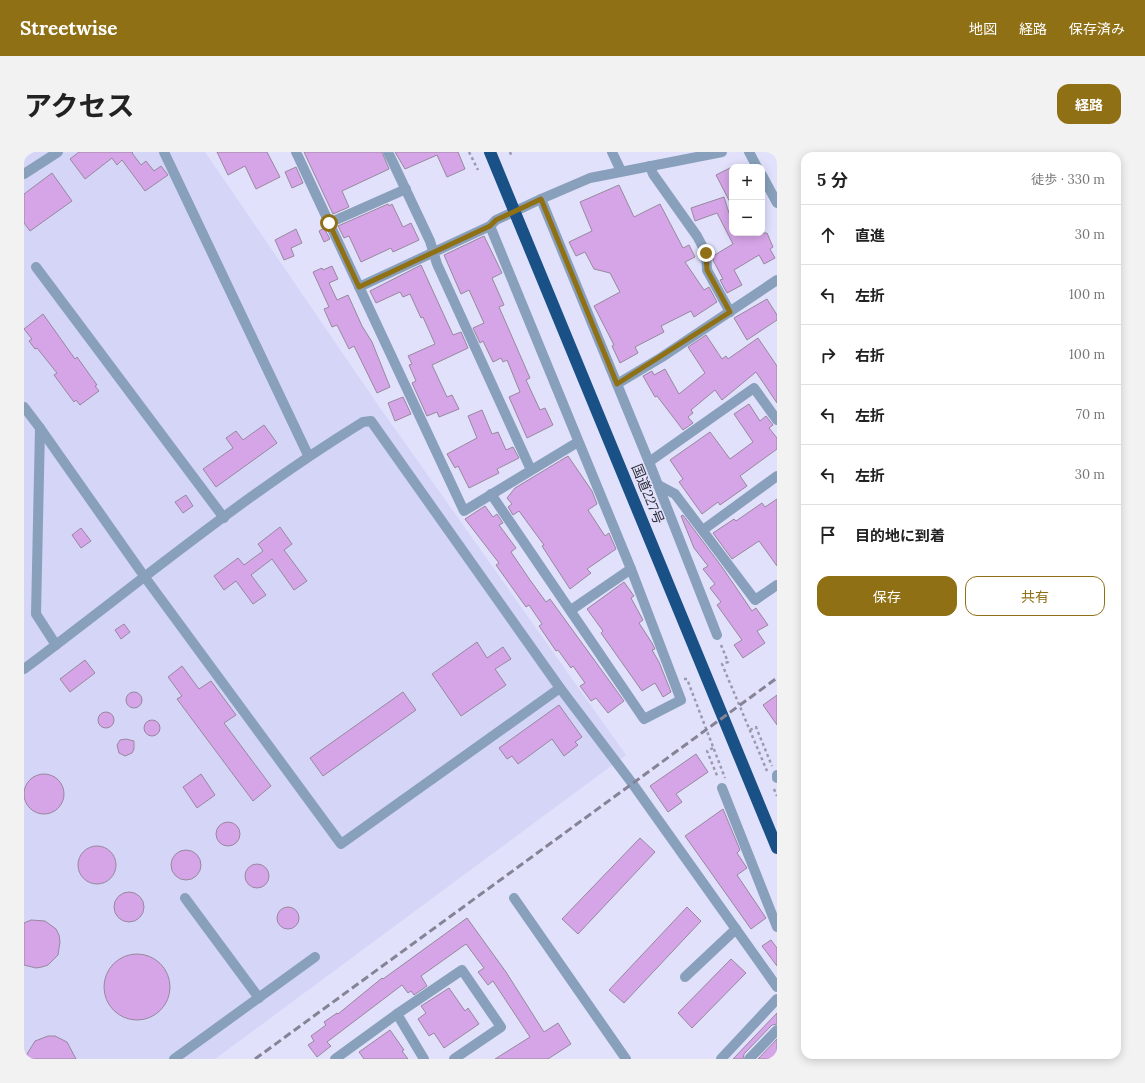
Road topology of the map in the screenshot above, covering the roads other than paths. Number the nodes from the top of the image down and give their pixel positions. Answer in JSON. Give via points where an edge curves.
{"nodes":[{"id":1,"x":58,"y":152,"type":"edge"},
{"id":2,"x":164,"y":152,"type":"edge"},
{"id":3,"x":296,"y":152,"type":"edge"},
{"id":4,"x":388,"y":152,"type":"edge"},
{"id":5,"x":490,"y":152,"type":"edge"},
{"id":6,"x":612,"y":152,"type":"edge"},
{"id":7,"x":722,"y":152,"type":"edge"},
{"id":8,"x":749,"y":152,"type":"edge"},
{"id":9,"x":755,"y":164,"type":"edge"},
{"id":10,"x":650,"y":166,"type":"junction"},
{"id":11,"x":621,"y":172,"type":"junction"},
{"id":12,"x":24,"y":174,"type":"edge"},
{"id":13,"x":765,"y":181,"type":"edge"},
{"id":14,"x":406,"y":189,"type":"junction"},
{"id":15,"x":541,"y":199,"type":"junction"},
{"id":16,"x":777,"y":203,"type":"edge"},
{"id":17,"x":515,"y":212,"type":"junction"},
{"id":18,"x":329,"y":223,"type":"junction"},
{"id":19,"x":490,"y":226,"type":"junction"},
{"id":20,"x":434,"y":252,"type":"junction"},
{"id":21,"x":36,"y":266,"type":"dead end"},
{"id":22,"x":777,"y":280,"type":"edge"},
{"id":23,"x":359,"y":287,"type":"junction"},
{"id":24,"x":730,"y":312,"type":"junction"},
{"id":25,"x":617,"y":384,"type":"junction"},
{"id":26,"x":24,"y":407,"type":"edge"},
{"id":27,"x":777,"y":420,"type":"edge"},
{"id":28,"x":40,"y":428,"type":"junction"},
{"id":29,"x":578,"y":442,"type":"junction"},
{"id":30,"x":308,"y":455,"type":"junction"},
{"id":31,"x":649,"y":462,"type":"junction"},
{"id":32,"x":531,"y":470,"type":"junction"},
{"id":33,"x":777,"y":476,"type":"edge"},
{"id":34,"x":658,"y":485,"type":"junction"},
{"id":35,"x":491,"y":494,"type":"junction"},
{"id":36,"x":224,"y":518,"type":"junction"},
{"id":37,"x":703,"y":530,"type":"junction"},
{"id":38,"x":631,"y":569,"type":"junction"},
{"id":39,"x":144,"y":576,"type":"junction"},
{"id":40,"x":777,"y":585,"type":"edge"},
{"id":41,"x":571,"y":610,"type":"junction"},
{"id":42,"x":717,"y":635,"type":"road end"},
{"id":43,"x":56,"y":645,"type":"junction"},
{"id":44,"x":24,"y":669,"type":"edge"},
{"id":45,"x":560,"y":688,"type":"junction"},
{"id":46,"x":722,"y":788,"type":"road end"},
{"id":47,"x":777,"y":848,"type":"edge"},
{"id":48,"x":186,"y":898,"type":"dead end"},
{"id":49,"x":514,"y":898,"type":"dead end"},
{"id":50,"x":777,"y":928,"type":"edge"},
{"id":51,"x":736,"y":929,"type":"junction"},
{"id":52,"x":315,"y":957,"type":"dead end"},
{"id":53,"x":685,"y":977,"type":"dead end"},
{"id":54,"x":777,"y":987,"type":"edge"},
{"id":55,"x":259,"y":998,"type":"junction"},
{"id":56,"x":777,"y":1000,"type":"edge"},
{"id":57,"x":397,"y":1014,"type":"junction"},
{"id":58,"x":777,"y":1030,"type":"edge"},
{"id":59,"x":174,"y":1059,"type":"edge"},
{"id":60,"x":335,"y":1059,"type":"edge"},
{"id":61,"x":424,"y":1059,"type":"edge"},
{"id":62,"x":454,"y":1059,"type":"edge"},
{"id":63,"x":626,"y":1059,"type":"edge"},
{"id":64,"x":721,"y":1059,"type":"edge"},
{"id":65,"x":749,"y":1059,"type":"edge"}],
"edges":[{"from":1,"to":12,"type":"street"},
{"from":2,"to":30,"type":"street"},
{"from":3,"to":18,"type":"street"},
{"from":4,"to":14,"type":"street"},
{"from":5,"to":17,"type":"highway","name":"国道227号"},
{"from":6,"to":11,"type":"street"},
{"from":7,"to":10,"type":"street"},
{"from":8,"to":9,"type":"street"},
{"from":10,"to":11,"type":"street"},
{"from":10,"to":24,"type":"street","via":[[697,236],[706,253],[707,270]]},
{"from":11,"to":15,"type":"street","via":[[590,178]]},
{"from":13,"to":16,"type":"street"},
{"from":14,"to":18,"type":"street"},
{"from":14,"to":20,"type":"street"},
{"from":15,"to":17,"type":"street"},
{"from":15,"to":25,"type":"street"},
{"from":17,"to":19,"type":"street","via":[[496,220]]},
{"from":17,"to":47,"type":"highway","name":"国道227号"},
{"from":18,"to":23,"type":"street"},
{"from":19,"to":20,"type":"street"},
{"from":19,"to":29,"type":"street"},
{"from":20,"to":23,"type":"street"},
{"from":20,"to":32,"type":"street","via":[[437,264]]},
{"from":21,"to":36,"type":"street"},
{"from":22,"to":24,"type":"street"},
{"from":23,"to":35,"type":"street","via":[[464,511]]},
{"from":24,"to":25,"type":"street"},
{"from":25,"to":31,"type":"street"},
{"from":26,"to":28,"type":"street"},
{"from":27,"to":31,"type":"street","via":[[754,388]]},
{"from":28,"to":39,"type":"street"},
{"from":28,"to":43,"type":"street","via":[[36,614]]},
{"from":29,"to":32,"type":"street"},
{"from":29,"to":38,"type":"street"},
{"from":30,"to":36,"type":"street"},
{"from":30,"to":45,"type":"street","via":[[363,422],[371,421]]},
{"from":31,"to":34,"type":"street"},
{"from":32,"to":35,"type":"street"},
{"from":33,"to":37,"type":"street"},
{"from":34,"to":37,"type":"street","via":[[675,494]]},
{"from":34,"to":42,"type":"street"},
{"from":35,"to":41,"type":"street"},
{"from":36,"to":39,"type":"street"},
{"from":37,"to":40,"type":"street","via":[[755,600]]},
{"from":38,"to":41,"type":"street"},
{"from":38,"to":41,"type":"street","via":[[681,700],[644,719]]},
{"from":39,"to":43,"type":"street"},
{"from":39,"to":45,"type":"street","via":[[341,844]]},
{"from":43,"to":44,"type":"street"},
{"from":45,"to":51,"type":"street","via":[[632,783]]},
{"from":46,"to":50,"type":"street"},
{"from":48,"to":55,"type":"street"},
{"from":49,"to":63,"type":"street"},
{"from":51,"to":53,"type":"street"},
{"from":51,"to":54,"type":"street"},
{"from":52,"to":55,"type":"street"},
{"from":55,"to":59,"type":"street"},
{"from":56,"to":64,"type":"street"},
{"from":57,"to":60,"type":"street"},
{"from":57,"to":61,"type":"street"},
{"from":57,"to":62,"type":"street","via":[[462,970],[501,1027]]},
{"from":58,"to":65,"type":"street"}]}
